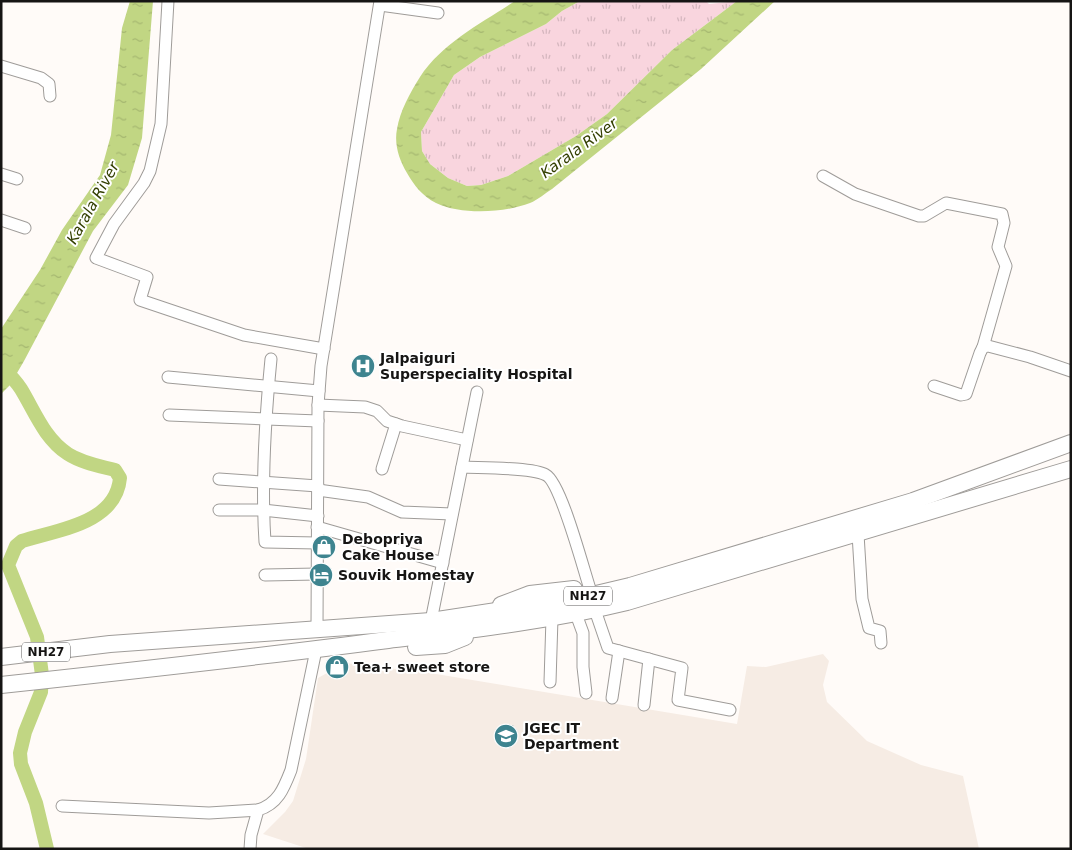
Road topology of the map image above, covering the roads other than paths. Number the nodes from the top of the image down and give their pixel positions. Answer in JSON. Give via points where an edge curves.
{"nodes":[{"id":1,"x":168,"y":1,"type":"edge"},
{"id":2,"x":380,"y":3,"type":"edge"},
{"id":3,"x":438,"y":13,"type":"dead end"},
{"id":4,"x":1,"y":66,"type":"edge"},
{"id":5,"x":50,"y":96,"type":"dead end"},
{"id":6,"x":1,"y":174,"type":"edge"},
{"id":7,"x":822,"y":176,"type":"dead end"},
{"id":8,"x":17,"y":179,"type":"dead end"},
{"id":9,"x":1,"y":220,"type":"edge"},
{"id":10,"x":26,"y":228,"type":"dead end"},
{"id":11,"x":983,"y":347,"type":"junction"},
{"id":12,"x":324,"y":349,"type":"junction"},
{"id":13,"x":271,"y":359,"type":"dead end"},
{"id":14,"x":1071,"y":371,"type":"edge"},
{"id":15,"x":168,"y":377,"type":"dead end"},
{"id":16,"x":268,"y":386,"type":"junction"},
{"id":17,"x":934,"y":386,"type":"dead end"},
{"id":18,"x":320,"y":391,"type":"junction"},
{"id":19,"x":477,"y":392,"type":"dead end"},
{"id":20,"x":318,"y":405,"type":"junction"},
{"id":21,"x":169,"y":415,"type":"dead end"},
{"id":22,"x":265,"y":419,"type":"junction"},
{"id":23,"x":318,"y":421,"type":"junction"},
{"id":24,"x":396,"y":424,"type":"junction"},
{"id":25,"x":467,"y":440,"type":"junction"},
{"id":26,"x":1071,"y":443,"type":"edge"},
{"id":27,"x":462,"y":467,"type":"junction"},
{"id":28,"x":382,"y":469,"type":"dead end"},
{"id":29,"x":1071,"y":469,"type":"edge"},
{"id":30,"x":218,"y":479,"type":"dead end"},
{"id":31,"x":263,"y":482,"type":"junction"},
{"id":32,"x":318,"y":488,"type":"junction"},
{"id":33,"x":219,"y":510,"type":"dead end"},
{"id":34,"x":263,"y":510,"type":"junction"},
{"id":35,"x":452,"y":514,"type":"junction"},
{"id":36,"x":318,"y":522,"type":"junction"},
{"id":37,"x":858,"y":534,"type":"junction"},
{"id":38,"x":317,"y":543,"type":"junction"},
{"id":39,"x":442,"y":563,"type":"junction"},
{"id":40,"x":317,"y":574,"type":"junction"},
{"id":41,"x":265,"y":575,"type":"dead end"},
{"id":42,"x":619,"y":588,"type":"junction"},
{"id":43,"x":590,"y":589,"type":"junction"},
{"id":44,"x":594,"y":610,"type":"junction"},
{"id":45,"x":576,"y":614,"type":"junction"},
{"id":46,"x":552,"y":618,"type":"junction"},
{"id":47,"x":431,"y":621,"type":"junction"},
{"id":48,"x":483,"y":621,"type":"junction"},
{"id":49,"x":316,"y":629,"type":"junction"},
{"id":50,"x":881,"y":643,"type":"dead end"},
{"id":51,"x":316,"y":650,"type":"junction"},
{"id":52,"x":619,"y":651,"type":"junction"},
{"id":53,"x":5,"y":657,"type":"edge"},
{"id":54,"x":649,"y":659,"type":"junction"},
{"id":55,"x":550,"y":682,"type":"dead end"},
{"id":56,"x":1,"y":685,"type":"edge"},
{"id":57,"x":586,"y":693,"type":"dead end"},
{"id":58,"x":612,"y":698,"type":"dead end"},
{"id":59,"x":644,"y":705,"type":"dead end"},
{"id":60,"x":730,"y":710,"type":"dead end"},
{"id":61,"x":62,"y":806,"type":"dead end"},
{"id":62,"x":258,"y":810,"type":"junction"},
{"id":63,"x":250,"y":849,"type":"edge"}],
"edges":[{"from":1,"to":12,"type":"street","via":[[161,124],[150,171],[114,224],[96,258],[147,277],[140,300],[244,335]]},
{"from":2,"to":3,"type":"street"},
{"from":2,"to":12,"type":"street"},
{"from":4,"to":5,"type":"street","via":[[41,78],[49,84]]},
{"from":6,"to":8,"type":"street"},
{"from":7,"to":11,"type":"street","via":[[854,194],[919,216],[946,203],[1002,214],[1004,223],[998,247],[1006,266]]},
{"from":9,"to":10,"type":"street"},
{"from":11,"to":14,"type":"street","via":[[993,346]]},
{"from":11,"to":17,"type":"street","via":[[966,394]]},
{"from":12,"to":18,"type":"street"},
{"from":13,"to":16,"type":"street"},
{"from":15,"to":16,"type":"street"},
{"from":16,"to":18,"type":"street"},
{"from":16,"to":22,"type":"street"},
{"from":18,"to":20,"type":"street"},
{"from":19,"to":25,"type":"street"},
{"from":20,"to":23,"type":"street"},
{"from":20,"to":24,"type":"street","via":[[372,409]]},
{"from":21,"to":22,"type":"street"},
{"from":22,"to":23,"type":"street"},
{"from":22,"to":31,"type":"street"},
{"from":23,"to":32,"type":"street"},
{"from":24,"to":25,"type":"street"},
{"from":24,"to":28,"type":"street"},
{"from":25,"to":27,"type":"street"},
{"from":26,"to":42,"type":"highway","number":"NH27","via":[[913,501]]},
{"from":27,"to":35,"type":"street"},
{"from":27,"to":43,"type":"street","via":[[534,472],[552,479],[565,506]]},
{"from":29,"to":37,"type":"highway","number":"NH27"},
{"from":30,"to":31,"type":"street"},
{"from":31,"to":32,"type":"street"},
{"from":31,"to":34,"type":"street"},
{"from":32,"to":35,"type":"street","via":[[368,497],[402,512]]},
{"from":32,"to":36,"type":"street"},
{"from":33,"to":34,"type":"street"},
{"from":34,"to":36,"type":"street"},
{"from":34,"to":38,"type":"street","via":[[265,542]]},
{"from":35,"to":39,"type":"street"},
{"from":36,"to":38,"type":"street"},
{"from":36,"to":39,"type":"street"},
{"from":37,"to":44,"type":"highway","number":"NH27"},
{"from":37,"to":50,"type":"street","via":[[862,599],[869,628],[880,631]]},
{"from":38,"to":40,"type":"street"},
{"from":39,"to":47,"type":"street"},
{"from":40,"to":41,"type":"street"},
{"from":40,"to":49,"type":"street"},
{"from":42,"to":43,"type":"highway","number":"NH27"},
{"from":42,"to":48,"type":"highway","number":"NH27"},
{"from":43,"to":48,"type":"highway","number":"NH27","via":[[530,594],[508,601]]},
{"from":44,"to":45,"type":"highway","number":"NH27"},
{"from":44,"to":52,"type":"street","via":[[608,648]]},
{"from":45,"to":46,"type":"highway","number":"NH27"},
{"from":45,"to":57,"type":"street","via":[[583,632]]},
{"from":46,"to":48,"type":"highway","number":"NH27"},
{"from":46,"to":55,"type":"street"},
{"from":47,"to":48,"type":"highway","number":"NH27"},
{"from":47,"to":49,"type":"highway","number":"NH27"},
{"from":48,"to":51,"type":"highway","number":"NH27"},
{"from":49,"to":51,"type":"highway"},
{"from":49,"to":53,"type":"highway","number":"NH27","via":[[84,647]]},
{"from":51,"to":56,"type":"highway","number":"NH27"},
{"from":51,"to":62,"type":"street","via":[[291,770],[272,805]]},
{"from":52,"to":54,"type":"street"},
{"from":52,"to":58,"type":"street"},
{"from":54,"to":59,"type":"street"},
{"from":54,"to":60,"type":"street","via":[[682,668],[678,700]]},
{"from":61,"to":62,"type":"street","via":[[209,813]]},
{"from":62,"to":63,"type":"street"}]}
